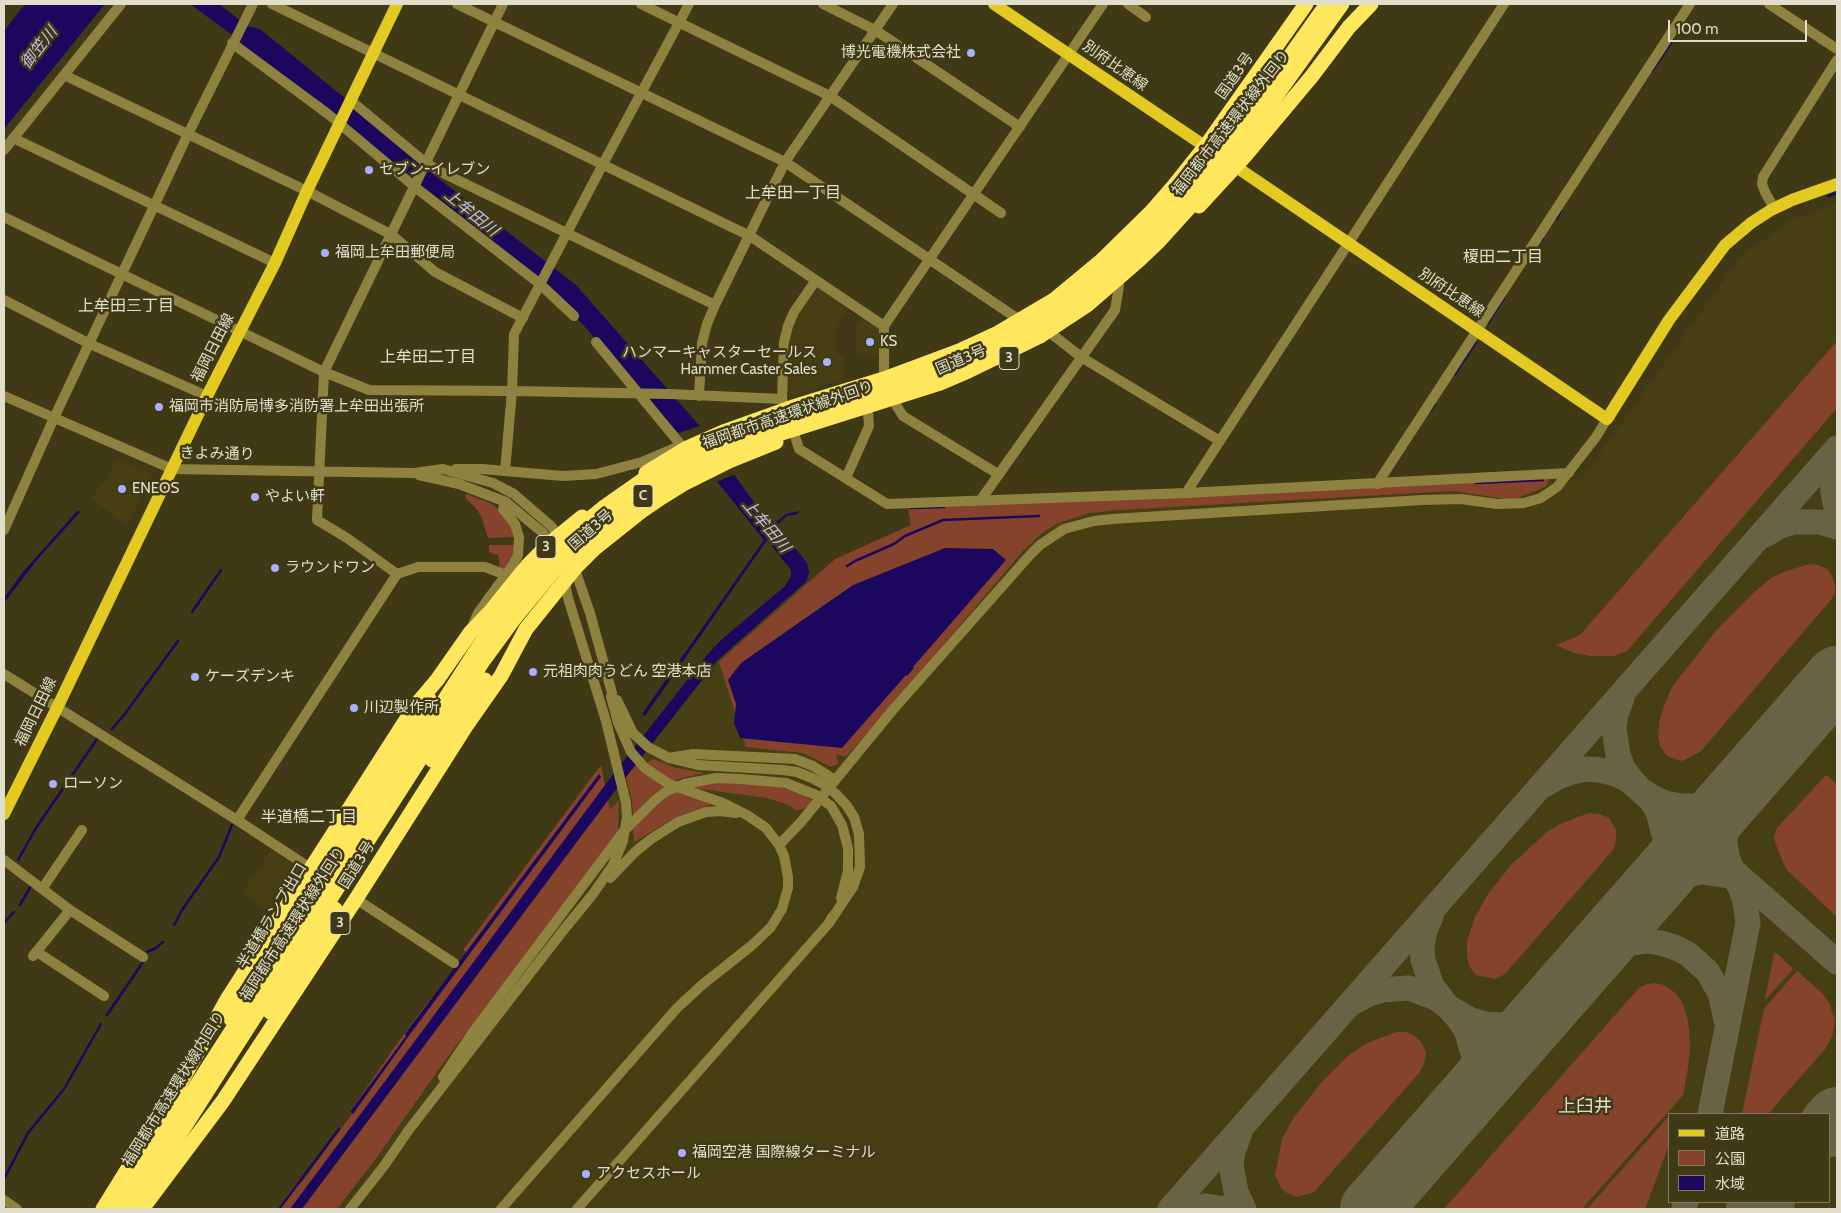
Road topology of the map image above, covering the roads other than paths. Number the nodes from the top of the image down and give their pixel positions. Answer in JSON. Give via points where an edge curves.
{"nodes":[{"id":1,"x":121,"y":4,"type":"edge"},
{"id":2,"x":253,"y":4,"type":"edge"},
{"id":3,"x":272,"y":4,"type":"edge"},
{"id":4,"x":397,"y":4,"type":"edge"},
{"id":5,"x":457,"y":4,"type":"edge"},
{"id":6,"x":504,"y":4,"type":"edge"},
{"id":7,"x":641,"y":4,"type":"edge"},
{"id":8,"x":689,"y":4,"type":"edge"},
{"id":9,"x":823,"y":4,"type":"edge"},
{"id":10,"x":893,"y":4,"type":"edge"},
{"id":11,"x":994,"y":4,"type":"edge"},
{"id":12,"x":1104,"y":4,"type":"edge"},
{"id":13,"x":1128,"y":4,"type":"edge"},
{"id":14,"x":1306,"y":4,"type":"edge"},
{"id":15,"x":1320,"y":4,"type":"edge"},
{"id":16,"x":1327,"y":4,"type":"edge"},
{"id":17,"x":1342,"y":4,"type":"edge"},
{"id":18,"x":1360,"y":4,"type":"edge"},
{"id":19,"x":1371,"y":4,"type":"edge"},
{"id":20,"x":1504,"y":4,"type":"edge"},
{"id":21,"x":1690,"y":4,"type":"edge"},
{"id":22,"x":1769,"y":4,"type":"edge"},
{"id":23,"x":1146,"y":17,"type":"dead end"},
{"id":24,"x":495,"y":22,"type":"junction"},
{"id":25,"x":679,"y":23,"type":"junction"},
{"id":26,"x":1349,"y":27,"type":"junction"},
{"id":27,"x":875,"y":30,"type":"junction"},
{"id":28,"x":233,"y":42,"type":"junction"},
{"id":29,"x":1837,"y":48,"type":"edge"},
{"id":30,"x":374,"y":52,"type":"junction"},
{"id":31,"x":1069,"y":55,"type":"junction"},
{"id":32,"x":1837,"y":60,"type":"edge"},
{"id":33,"x":1258,"y":73,"type":"junction"},
{"id":34,"x":64,"y":75,"type":"junction"},
{"id":35,"x":641,"y":93,"type":"junction"},
{"id":36,"x":460,"y":94,"type":"junction"},
{"id":37,"x":830,"y":96,"type":"junction"},
{"id":38,"x":349,"y":102,"type":"junction"},
{"id":39,"x":339,"y":122,"type":"junction"},
{"id":40,"x":1020,"y":127,"type":"junction"},
{"id":41,"x":188,"y":134,"type":"junction"},
{"id":42,"x":13,"y":138,"type":"junction"},
{"id":43,"x":1206,"y":147,"type":"junction"},
{"id":44,"x":4,"y":150,"type":"edge"},
{"id":45,"x":784,"y":162,"type":"junction"},
{"id":46,"x":603,"y":164,"type":"junction"},
{"id":47,"x":425,"y":166,"type":"junction"},
{"id":48,"x":1235,"y":166,"type":"junction"},
{"id":49,"x":1837,"y":184,"type":"edge"},
{"id":50,"x":415,"y":185,"type":"junction"},
{"id":51,"x":306,"y":192,"type":"junction"},
{"id":52,"x":973,"y":195,"type":"junction"},
{"id":53,"x":156,"y":205,"type":"junction"},
{"id":54,"x":1774,"y":208,"type":"junction"},
{"id":55,"x":1001,"y":213,"type":"dead end"},
{"id":56,"x":4,"y":217,"type":"edge"},
{"id":57,"x":567,"y":232,"type":"junction"},
{"id":58,"x":392,"y":235,"type":"junction"},
{"id":59,"x":750,"y":236,"type":"junction"},
{"id":60,"x":1348,"y":243,"type":"junction"},
{"id":61,"x":928,"y":260,"type":"junction"},
{"id":62,"x":275,"y":263,"type":"junction"},
{"id":63,"x":123,"y":274,"type":"junction"},
{"id":64,"x":816,"y":280,"type":"junction"},
{"id":65,"x":540,"y":283,"type":"junction"},
{"id":66,"x":1119,"y":286,"type":"junction"},
{"id":67,"x":4,"y":300,"type":"edge"},
{"id":68,"x":715,"y":305,"type":"junction"},
{"id":69,"x":574,"y":316,"type":"dead end"},
{"id":70,"x":522,"y":318,"type":"junction"},
{"id":71,"x":1021,"y":321,"type":"junction"},
{"id":72,"x":884,"y":326,"type":"junction"},
{"id":73,"x":240,"y":330,"type":"junction"},
{"id":74,"x":1476,"y":330,"type":"junction"},
{"id":75,"x":1053,"y":335,"type":"junction"},
{"id":76,"x":596,"y":342,"type":"dead end"},
{"id":77,"x":90,"y":344,"type":"junction"},
{"id":78,"x":1082,"y":357,"type":"junction"},
{"id":79,"x":324,"y":372,"type":"junction"},
{"id":80,"x":884,"y":379,"type":"junction"},
{"id":81,"x":512,"y":390,"type":"junction"},
{"id":82,"x":645,"y":394,"type":"junction"},
{"id":83,"x":4,"y":396,"type":"edge"},
{"id":84,"x":207,"y":396,"type":"junction"},
{"id":85,"x":699,"y":396,"type":"junction"},
{"id":86,"x":784,"y":405,"type":"junction"},
{"id":87,"x":896,"y":405,"type":"junction"},
{"id":88,"x":868,"y":412,"type":"junction"},
{"id":89,"x":54,"y":418,"type":"junction"},
{"id":90,"x":1606,"y":419,"type":"junction"},
{"id":91,"x":795,"y":436,"type":"junction"},
{"id":92,"x":1220,"y":441,"type":"junction"},
{"id":93,"x":684,"y":446,"type":"junction"},
{"id":94,"x":172,"y":469,"type":"junction"},
{"id":95,"x":443,"y":469,"type":"junction"},
{"id":96,"x":504,"y":471,"type":"junction"},
{"id":97,"x":321,"y":472,"type":"junction"},
{"id":98,"x":414,"y":473,"type":"junction"},
{"id":99,"x":998,"y":474,"type":"junction"},
{"id":100,"x":1568,"y":475,"type":"junction"},
{"id":101,"x":846,"y":478,"type":"junction"},
{"id":102,"x":1377,"y":484,"type":"junction"},
{"id":103,"x":1186,"y":492,"type":"junction"},
{"id":104,"x":980,"y":501,"type":"junction"},
{"id":105,"x":506,"y":502,"type":"junction"},
{"id":106,"x":4,"y":530,"type":"edge"},
{"id":107,"x":555,"y":539,"type":"junction"},
{"id":108,"x":575,"y":568,"type":"junction"},
{"id":109,"x":397,"y":574,"type":"junction"},
{"id":110,"x":506,"y":575,"type":"junction"},
{"id":111,"x":565,"y":581,"type":"junction"},
{"id":112,"x":526,"y":630,"type":"junction"},
{"id":113,"x":470,"y":633,"type":"junction"},
{"id":114,"x":479,"y":658,"type":"junction"},
{"id":115,"x":4,"y":674,"type":"edge"},
{"id":116,"x":437,"y":680,"type":"junction"},
{"id":117,"x":612,"y":693,"type":"junction"},
{"id":118,"x":57,"y":708,"type":"junction"},
{"id":119,"x":437,"y":721,"type":"junction"},
{"id":120,"x":669,"y":758,"type":"junction"},
{"id":121,"x":835,"y":780,"type":"junction"},
{"id":122,"x":4,"y":814,"type":"edge"},
{"id":123,"x":747,"y":816,"type":"junction"},
{"id":124,"x":237,"y":820,"type":"junction"},
{"id":125,"x":82,"y":830,"type":"dead end"},
{"id":126,"x":779,"y":845,"type":"junction"},
{"id":127,"x":4,"y":860,"type":"edge"},
{"id":128,"x":310,"y":868,"type":"junction"},
{"id":129,"x":42,"y":889,"type":"junction"},
{"id":130,"x":593,"y":894,"type":"junction"},
{"id":131,"x":356,"y":899,"type":"junction"},
{"id":132,"x":70,"y":910,"type":"junction"},
{"id":133,"x":829,"y":923,"type":"junction"},
{"id":134,"x":143,"y":957,"type":"dead end"},
{"id":135,"x":454,"y":963,"type":"dead end"},
{"id":136,"x":104,"y":996,"type":"dead end"},
{"id":137,"x":423,"y":1112,"type":"junction"},
{"id":138,"x":150,"y":1159,"type":"junction"},
{"id":139,"x":4,"y":1200,"type":"edge"},
{"id":140,"x":17,"y":1209,"type":"edge"},
{"id":141,"x":103,"y":1209,"type":"edge"},
{"id":142,"x":117,"y":1209,"type":"edge"},
{"id":143,"x":132,"y":1209,"type":"edge"},
{"id":144,"x":141,"y":1209,"type":"edge"},
{"id":145,"x":350,"y":1209,"type":"edge"},
{"id":146,"x":501,"y":1209,"type":"edge"},
{"id":147,"x":577,"y":1209,"type":"edge"}],
"edges":[{"from":1,"to":34,"type":"street"},
{"from":2,"to":28,"type":"street"},
{"from":3,"to":30,"type":"street"},
{"from":4,"to":30,"type":"main road","name":"福岡日田線"},
{"from":5,"to":24,"type":"street"},
{"from":6,"to":24,"type":"street"},
{"from":7,"to":25,"type":"street"},
{"from":8,"to":25,"type":"street"},
{"from":9,"to":27,"type":"street"},
{"from":10,"to":27,"type":"street"},
{"from":11,"to":31,"type":"main road","name":"別府比恵線"},
{"from":12,"to":31,"type":"street"},
{"from":13,"to":23,"type":"street"},
{"from":14,"to":33,"type":"highway","name":"国道3号","number":"3"},
{"from":15,"to":33,"type":"highway","via":[[1298,33]]},
{"from":16,"to":114,"type":"highway","number":"C","bridge":true,"via":[[1248,115],[1187,190],[1131,250],[1079,295],[1016,334],[963,360],[713,444],[643,480],[603,508],[546,561],[502,612]]},
{"from":17,"to":114,"type":"highway","name":"福岡都市高速環状線外回り","number":"C","bridge":true,"via":[[1256,124],[1197,199],[1160,241],[1087,305],[1040,336],[968,371],[729,451],[650,491],[611,517],[556,568]]},
{"from":18,"to":26,"type":"highway"},
{"from":19,"to":26,"type":"highway","name":"国道3号","number":"3"},
{"from":20,"to":60,"type":"street"},
{"from":21,"to":74,"type":"street"},
{"from":22,"to":29,"type":"street"},
{"from":24,"to":35,"type":"street"},
{"from":24,"to":36,"type":"street"},
{"from":25,"to":35,"type":"street"},
{"from":25,"to":37,"type":"street"},
{"from":26,"to":48,"type":"highway","name":"国道3号","number":"3"},
{"from":27,"to":37,"type":"street"},
{"from":27,"to":40,"type":"street"},
{"from":28,"to":39,"type":"street"},
{"from":28,"to":41,"type":"street"},
{"from":30,"to":36,"type":"street"},
{"from":30,"to":38,"type":"main road","name":"福岡日田線"},
{"from":31,"to":40,"type":"street"},
{"from":31,"to":43,"type":"main road","name":"別府比恵線"},
{"from":32,"to":54,"type":"street","via":[[1762,177],[1765,192]]},
{"from":33,"to":43,"type":"highway","name":"国道3号","number":"3"},
{"from":34,"to":41,"type":"street"},
{"from":34,"to":42,"type":"street"},
{"from":35,"to":45,"type":"street"},
{"from":35,"to":46,"type":"street"},
{"from":36,"to":46,"type":"street"},
{"from":36,"to":47,"type":"street"},
{"from":37,"to":45,"type":"street"},
{"from":37,"to":52,"type":"street"},
{"from":38,"to":39,"type":"main road","name":"福岡日田線"},
{"from":38,"to":47,"type":"street"},
{"from":39,"to":50,"type":"street"},
{"from":39,"to":51,"type":"main road","name":"福岡日田線"},
{"from":40,"to":52,"type":"street"},
{"from":41,"to":51,"type":"street"},
{"from":41,"to":53,"type":"street"},
{"from":42,"to":44,"type":"street"},
{"from":42,"to":53,"type":"street"},
{"from":43,"to":48,"type":"main road","name":"別府比恵線"},
{"from":43,"to":71,"type":"highway","name":"国道3号","number":"3","via":[[1153,210],[1101,261],[1054,300]]},
{"from":45,"to":59,"type":"street"},
{"from":45,"to":61,"type":"street"},
{"from":46,"to":57,"type":"street"},
{"from":46,"to":59,"type":"street"},
{"from":47,"to":50,"type":"street"},
{"from":47,"to":57,"type":"street"},
{"from":48,"to":60,"type":"main road","name":"別府比恵線"},
{"from":48,"to":66,"type":"highway","name":"国道3号","number":"3","via":[[1155,253]]},
{"from":49,"to":54,"type":"main road"},
{"from":50,"to":58,"type":"street"},
{"from":50,"to":65,"type":"street"},
{"from":51,"to":58,"type":"street"},
{"from":51,"to":62,"type":"main road","name":"福岡日田線"},
{"from":52,"to":55,"type":"street"},
{"from":52,"to":61,"type":"street"},
{"from":53,"to":62,"type":"street"},
{"from":53,"to":63,"type":"street"},
{"from":54,"to":90,"type":"main road","via":[[1725,244],[1669,320]]},
{"from":56,"to":63,"type":"street"},
{"from":57,"to":65,"type":"street"},
{"from":57,"to":68,"type":"street"},
{"from":58,"to":70,"type":"street","via":[[435,272]]},
{"from":58,"to":79,"type":"street"},
{"from":59,"to":64,"type":"street"},
{"from":59,"to":68,"type":"street"},
{"from":60,"to":74,"type":"main road","name":"別府比恵線"},
{"from":60,"to":92,"type":"street"},
{"from":61,"to":71,"type":"street"},
{"from":61,"to":72,"type":"street"},
{"from":62,"to":73,"type":"main road","name":"福岡日田線"},
{"from":63,"to":73,"type":"street"},
{"from":63,"to":77,"type":"street"},
{"from":64,"to":72,"type":"street"},
{"from":64,"to":86,"type":"street","via":[[788,326],[784,342]]},
{"from":65,"to":69,"type":"street"},
{"from":65,"to":70,"type":"street"},
{"from":66,"to":75,"type":"highway","name":"国道3号","number":"3"},
{"from":66,"to":78,"type":"street","via":[[1114,310]]},
{"from":67,"to":77,"type":"street"},
{"from":68,"to":85,"type":"street","via":[[702,343]]},
{"from":70,"to":81,"type":"street","via":[[514,334]]},
{"from":71,"to":80,"type":"highway","name":"国道3号","number":"3","via":[[959,350]]},
{"from":72,"to":80,"type":"street"},
{"from":73,"to":79,"type":"street"},
{"from":73,"to":84,"type":"main road","name":"福岡日田線"},
{"from":74,"to":90,"type":"main road","name":"別府比恵線"},
{"from":74,"to":102,"type":"street"},
{"from":75,"to":78,"type":"street"},
{"from":75,"to":87,"type":"highway","name":"国道3号","number":"3","via":[[969,378]]},
{"from":76,"to":82,"type":"street"},
{"from":77,"to":84,"type":"street"},
{"from":77,"to":89,"type":"street"},
{"from":78,"to":92,"type":"street"},
{"from":78,"to":99,"type":"street"},
{"from":79,"to":81,"type":"street","via":[[369,390]]},
{"from":79,"to":97,"type":"street"},
{"from":80,"to":86,"type":"highway","name":"国道3号","number":"3"},
{"from":81,"to":82,"type":"street"},
{"from":81,"to":96,"type":"street"},
{"from":82,"to":85,"type":"street"},
{"from":82,"to":93,"type":"street"},
{"from":83,"to":89,"type":"street","name":"きよみ通り"},
{"from":84,"to":94,"type":"main road","name":"福岡日田線"},
{"from":85,"to":86,"type":"street"},
{"from":86,"to":93,"type":"highway","name":"国道3号","number":"3"},
{"from":87,"to":88,"type":"highway","name":"国道3号","number":"3"},
{"from":87,"to":99,"type":"street","via":[[903,416]]},
{"from":88,"to":91,"type":"highway","name":"国道3号","number":"3"},
{"from":88,"to":101,"type":"street","via":[[869,426]]},
{"from":89,"to":94,"type":"street","name":"きよみ通り"},
{"from":89,"to":106,"type":"street"},
{"from":90,"to":100,"type":"street"},
{"from":91,"to":101,"type":"street","via":[[799,449]]},
{"from":91,"to":108,"type":"highway","name":"国道3号","number":"3","via":[[729,461],[683,484],[643,510]]},
{"from":92,"to":103,"type":"street"},
{"from":93,"to":96,"type":"street","via":[[642,462],[596,474],[562,476]]},
{"from":93,"to":107,"type":"highway","name":"国道3号","number":"3"},
{"from":94,"to":97,"type":"street","name":"きよみ通り"},
{"from":94,"to":118,"type":"main road","name":"福岡日田線"},
{"from":95,"to":96,"type":"street"},
{"from":95,"to":98,"type":"street","name":"きよみ通り"},
{"from":95,"to":107,"type":"street","name":"きよみ通り","via":[[493,483],[514,494],[551,526]]},
{"from":97,"to":98,"type":"street","name":"きよみ通り"},
{"from":97,"to":109,"type":"street","via":[[317,520]]},
{"from":98,"to":105,"type":"street","name":"きよみ通り","via":[[459,484]]},
{"from":99,"to":104,"type":"street"},
{"from":100,"to":102,"type":"street"},
{"from":100,"to":121,"type":"street","via":[[1551,492],[1532,501],[1512,504],[1460,499],[1422,500],[1094,520],[1064,529],[1029,556]]},
{"from":101,"to":104,"type":"street","via":[[887,504]]},
{"from":102,"to":103,"type":"street"},
{"from":103,"to":104,"type":"street"},
{"from":105,"to":107,"type":"street","name":"きよみ通り","via":[[543,534]]},
{"from":105,"to":110,"type":"street","via":[[503,509],[515,524],[520,542],[514,565]]},
{"from":107,"to":108,"type":"street"},
{"from":107,"to":111,"type":"street"},
{"from":107,"to":113,"type":"highway","name":"国道3号","number":"3","via":[[528,565]]},
{"from":108,"to":111,"type":"highway","name":"国道3号","number":"3"},
{"from":108,"to":117,"type":"street"},
{"from":109,"to":110,"type":"street","via":[[418,566],[485,567]]},
{"from":109,"to":124,"type":"street"},
{"from":110,"to":113,"type":"street","via":[[478,613]]},
{"from":111,"to":112,"type":"highway","name":"国道3号","number":"3"},
{"from":111,"to":130,"type":"street","via":[[626,803],[623,841],[613,865]]},
{"from":112,"to":131,"type":"highway","name":"国道3号","number":"3","via":[[500,676]]},
{"from":112,"to":144,"type":"highway","bridge":true,"via":[[515,637],[485,680],[335,909],[323,942],[254,1047],[235,1066],[164,1168]]},
{"from":113,"to":116,"type":"highway","name":"国道3号","number":"3"},
{"from":114,"to":119,"type":"highway","name":"福岡都市高速環状線外回り","number":"C","bridge":true},
{"from":115,"to":118,"type":"street"},
{"from":116,"to":128,"type":"highway","name":"国道3号","number":"3","via":[[414,706]]},
{"from":116,"to":138,"type":"highway","name":"半道橋ランプ出口","bridge":true,"via":[[413,728],[309,887]]},
{"from":117,"to":120,"type":"street","via":[[633,733],[648,748]]},
{"from":117,"to":123,"type":"street","via":[[618,723],[627,745],[645,768],[668,784],[723,803]]},
{"from":118,"to":122,"type":"main road","name":"福岡日田線"},
{"from":118,"to":124,"type":"street"},
{"from":119,"to":138,"type":"highway","name":"福岡都市高速環状線内回り","number":"C","bridge":true},
{"from":119,"to":143,"type":"highway","name":"福岡都市高速環状線外回り","number":"C","bridge":true},
{"from":120,"to":121,"type":"street","via":[[693,754],[795,759]]},
{"from":120,"to":133,"type":"street","bridge":true,"via":[[698,766],[797,772],[836,794],[854,817],[861,856],[853,887]]},
{"from":121,"to":126,"type":"street"},
{"from":123,"to":126,"type":"street","via":[[766,828]]},
{"from":123,"to":130,"type":"street","via":[[706,812],[678,822],[651,839]]},
{"from":124,"to":128,"type":"street"},
{"from":125,"to":129,"type":"street"},
{"from":126,"to":146,"type":"street","via":[[787,867],[788,888],[782,909],[771,927],[677,1008]]},
{"from":127,"to":129,"type":"street"},
{"from":128,"to":141,"type":"highway","name":"国道3号","number":"3","via":[[228,998],[173,1096]]},
{"from":129,"to":132,"type":"street"},
{"from":130,"to":137,"type":"street"},
{"from":131,"to":135,"type":"street"},
{"from":131,"to":144,"type":"highway","name":"国道3号","number":"3","via":[[223,1102]]},
{"from":132,"to":134,"type":"street"},
{"from":132,"to":136,"type":"street","via":[[35,954]]},
{"from":133,"to":137,"type":"street","bridge":true,"via":[[841,898],[848,871],[848,848],[842,825],[831,806],[816,794],[786,784],[716,778],[684,784],[668,791],[624,831],[473,1032]]},
{"from":133,"to":147,"type":"street"},
{"from":137,"to":145,"type":"street"},
{"from":138,"to":142,"type":"highway","name":"福岡都市高速環状線内回り","number":"C","bridge":true},
{"from":139,"to":140,"type":"street"}]}
